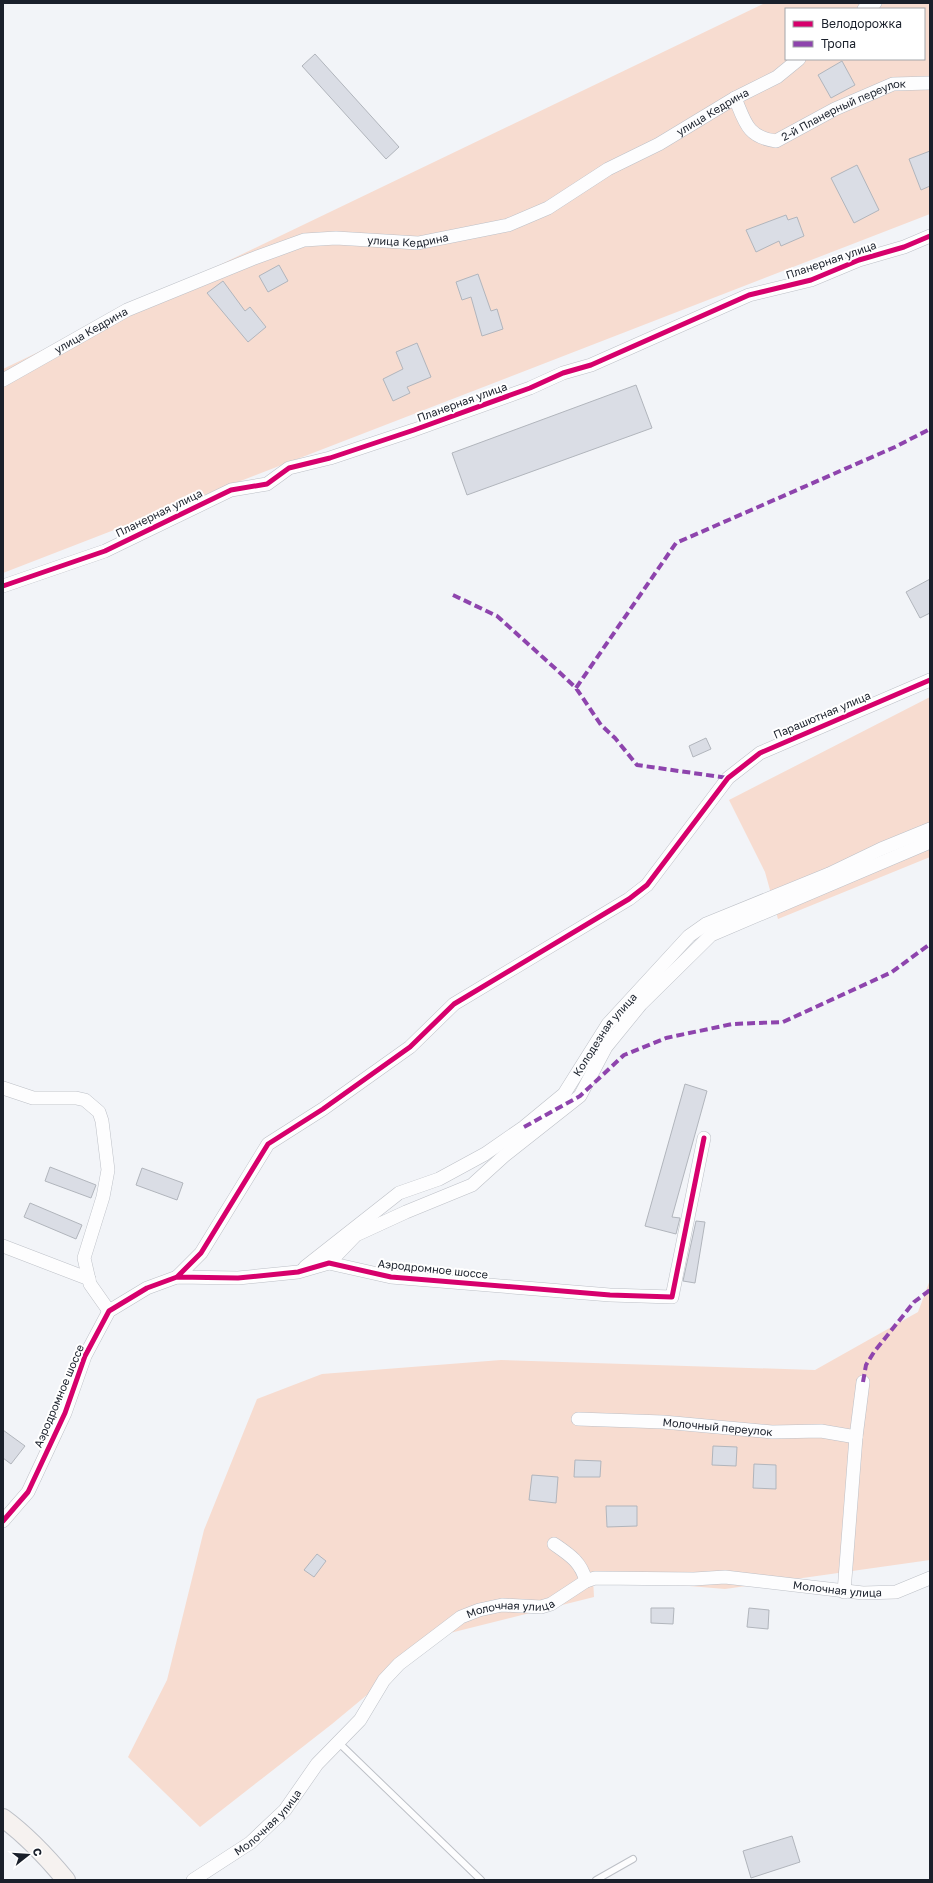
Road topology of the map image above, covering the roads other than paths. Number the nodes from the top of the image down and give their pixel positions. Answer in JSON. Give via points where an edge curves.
{"nodes":[{"id":1,"x":875,"y":3,"type":"edge"},
{"id":2,"x":866,"y":8,"type":"edge"},
{"id":3,"x":798,"y":60,"type":"edge"},
{"id":4,"x":930,"y":83,"type":"edge"},
{"id":5,"x":735,"y":98,"type":"junction"},
{"id":6,"x":930,"y":236,"type":"edge"},
{"id":7,"x":3,"y":380,"type":"edge"},
{"id":8,"x":3,"y":586,"type":"edge"},
{"id":9,"x":930,"y":680,"type":"edge"},
{"id":10,"x":930,"y":829,"type":"edge"},
{"id":11,"x":930,"y":842,"type":"edge"},
{"id":12,"x":3,"y":1088,"type":"edge"},
{"id":13,"x":580,"y":1096,"type":"joint"},
{"id":14,"x":704,"y":1138,"type":"dead end"},
{"id":15,"x":3,"y":1246,"type":"edge"},
{"id":16,"x":329,"y":1263,"type":"junction"},
{"id":17,"x":298,"y":1272,"type":"junction"},
{"id":18,"x":177,"y":1277,"type":"junction"},
{"id":19,"x":88,"y":1279,"type":"junction"},
{"id":20,"x":109,"y":1311,"type":"junction"},
{"id":21,"x":863,"y":1382,"type":"dead end"},
{"id":22,"x":578,"y":1420,"type":"dead end"},
{"id":23,"x":856,"y":1437,"type":"junction"},
{"id":24,"x":3,"y":1521,"type":"edge"},
{"id":25,"x":554,"y":1544,"type":"dead end"},
{"id":26,"x":930,"y":1578,"type":"edge"},
{"id":27,"x":586,"y":1581,"type":"junction"},
{"id":28,"x":844,"y":1592,"type":"junction"},
{"id":29,"x":338,"y":1742,"type":"junction"},
{"id":30,"x":3,"y":1818,"type":"edge"},
{"id":31,"x":633,"y":1859,"type":"dead end"},
{"id":32,"x":66,"y":1880,"type":"edge"},
{"id":33,"x":193,"y":1880,"type":"edge"},
{"id":34,"x":481,"y":1880,"type":"edge"},
{"id":35,"x":596,"y":1880,"type":"edge"}],
"edges":[{"from":1,"to":2,"type":"street"},
{"from":3,"to":5,"type":"street","name":"улица Кедрина","via":[[777,77]]},
{"from":4,"to":5,"type":"street","name":"2-й Планерный переулок","via":[[893,84],[835,109],[776,141],[758,137],[749,130]]},
{"from":5,"to":7,"type":"street","name":"улица Кедрина","via":[[659,144],[608,169],[548,208],[508,225],[418,243],[336,238],[304,240],[127,310]]},
{"from":6,"to":8,"type":"street","name":"Планерная улица","via":[[904,247],[859,260],[811,280],[749,296],[591,365],[563,373],[530,388],[330,458],[289,468],[267,484],[231,490],[105,551]]},
{"from":9,"to":18,"type":"street","name":"Парашютная улица","via":[[760,753],[728,778],[647,885],[629,899],[454,1004],[410,1047],[323,1109],[268,1144],[201,1253]]},
{"from":10,"to":17,"type":"street","name":"Колодезная улица","via":[[706,924],[689,936],[608,1024],[564,1094],[524,1127],[484,1154],[439,1178],[400,1193]]},
{"from":11,"to":13,"type":"street","name":"Колодезная улица","via":[[711,935],[641,1004],[606,1047]]},
{"from":12,"to":19,"type":"street","via":[[32,1098],[85,1100],[99,1112],[108,1170],[103,1197],[84,1258]]},
{"from":13,"to":16,"type":"street","name":"Аэродромное шоссе","via":[[504,1156],[472,1185],[356,1235]]},
{"from":14,"to":16,"type":"street","name":"Аэродромное шоссе","via":[[672,1297],[610,1295],[390,1277]]},
{"from":15,"to":19,"type":"street"},
{"from":16,"to":17,"type":"street","name":"Аэродромное шоссе"},
{"from":17,"to":18,"type":"street","name":"Аэродромное шоссе","via":[[238,1278]]},
{"from":18,"to":20,"type":"street","name":"Аэродромное шоссе","via":[[147,1288]]},
{"from":19,"to":20,"type":"street"},
{"from":20,"to":24,"type":"street","name":"Аэродромное шоссе","via":[[85,1356],[65,1413],[28,1492]]},
{"from":21,"to":23,"type":"street"},
{"from":22,"to":23,"type":"street","name":"Молочный переулок","via":[[663,1422],[772,1432],[821,1431]]},
{"from":23,"to":28,"type":"street"},
{"from":25,"to":27,"type":"street","via":[[577,1560]]},
{"from":26,"to":28,"type":"street","name":"Молочная улица","via":[[896,1592]]},
{"from":27,"to":28,"type":"street","name":"Молочная улица","via":[[604,1577],[694,1579],[725,1576]]},
{"from":27,"to":29,"type":"street","name":"Молочная улица","via":[[551,1604],[540,1607],[502,1605],[461,1617],[399,1664],[384,1680],[360,1720]]},
{"from":29,"to":33,"type":"street","name":"Молочная улица","via":[[317,1764],[280,1815],[250,1844]]},
{"from":29,"to":34,"type":"lane"},
{"from":30,"to":32,"type":"main road","via":[[27,1838]]},
{"from":31,"to":35,"type":"lane"}]}
